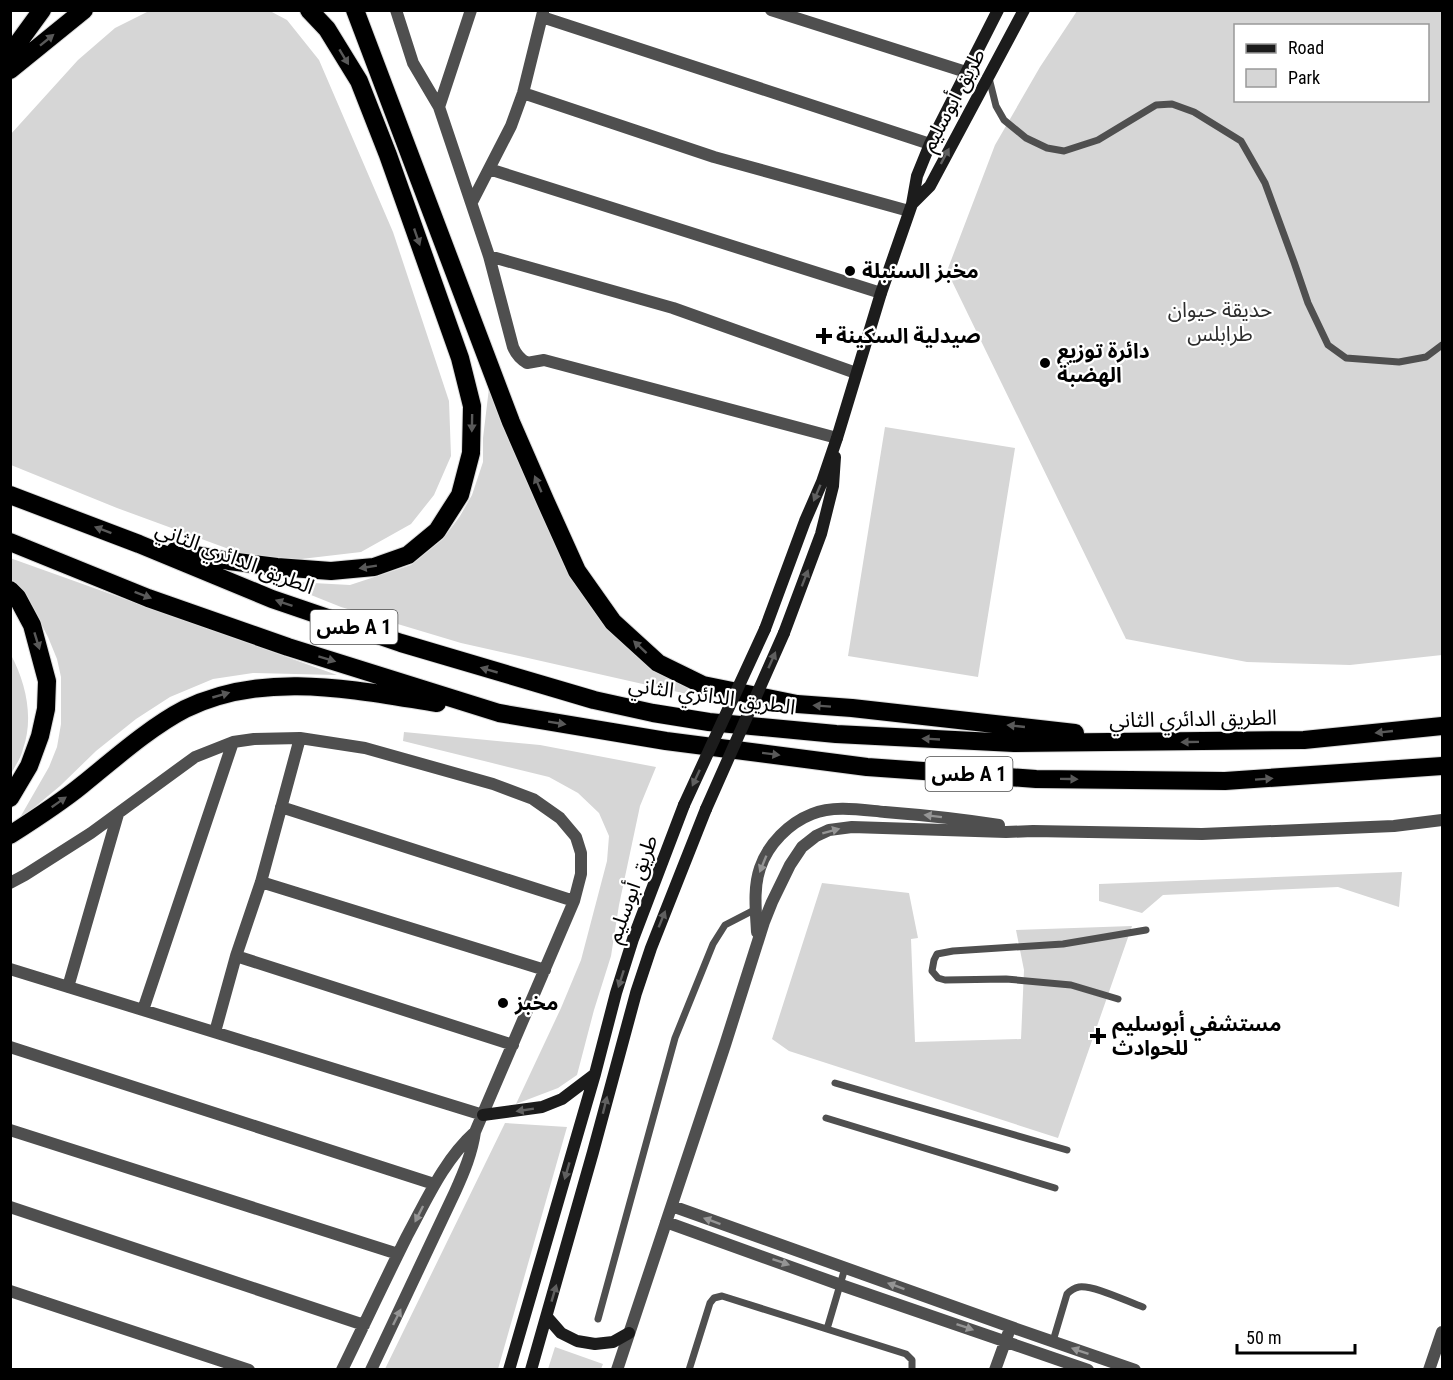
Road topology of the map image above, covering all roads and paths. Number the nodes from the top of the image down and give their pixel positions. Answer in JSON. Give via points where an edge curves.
{"nodes":[{"id":1,"x":42,"y":10,"type":"edge"},
{"id":2,"x":84,"y":10,"type":"edge"},
{"id":3,"x":309,"y":10,"type":"edge"},
{"id":4,"x":355,"y":10,"type":"edge"},
{"id":5,"x":396,"y":10,"type":"edge"},
{"id":6,"x":471,"y":10,"type":"edge"},
{"id":7,"x":771,"y":10,"type":"edge"},
{"id":8,"x":998,"y":10,"type":"edge"},
{"id":9,"x":1024,"y":10,"type":"edge"},
{"id":10,"x":543,"y":14,"type":"edge"},
{"id":11,"x":10,"y":54,"type":"edge"},
{"id":12,"x":10,"y":70,"type":"edge"},
{"id":13,"x":966,"y":72,"type":"junction"},
{"id":14,"x":988,"y":76,"type":"junction"},
{"id":15,"x":523,"y":93,"type":"junction"},
{"id":16,"x":439,"y":107,"type":"junction"},
{"id":17,"x":930,"y":144,"type":"junction"},
{"id":18,"x":489,"y":169,"type":"junction"},
{"id":19,"x":472,"y":202,"type":"junction"},
{"id":20,"x":911,"y":208,"type":"junction"},
{"id":21,"x":489,"y":256,"type":"junction"},
{"id":22,"x":881,"y":293,"type":"junction"},
{"id":23,"x":1443,"y":345,"type":"edge"},
{"id":24,"x":856,"y":373,"type":"junction"},
{"id":25,"x":837,"y":438,"type":"junction"},
{"id":26,"x":10,"y":495,"type":"edge"},
{"id":27,"x":10,"y":542,"type":"edge"},
{"id":28,"x":139,"y":544,"type":"junction"},
{"id":29,"x":10,"y":590,"type":"edge"},
{"id":30,"x":499,"y":713,"type":"junction"},
{"id":31,"x":1443,"y":726,"type":"edge"},
{"id":32,"x":300,"y":738,"type":"junction"},
{"id":33,"x":232,"y":742,"type":"junction"},
{"id":34,"x":1157,"y":742,"type":"junction"},
{"id":35,"x":1443,"y":766,"type":"edge"},
{"id":36,"x":10,"y":798,"type":"edge"},
{"id":37,"x":280,"y":807,"type":"junction"},
{"id":38,"x":118,"y":814,"type":"junction"},
{"id":39,"x":1443,"y":820,"type":"edge"},
{"id":40,"x":1033,"y":831,"type":"junction"},
{"id":41,"x":10,"y":835,"type":"edge"},
{"id":42,"x":261,"y":882,"type":"junction"},
{"id":43,"x":10,"y":883,"type":"edge"},
{"id":44,"x":574,"y":901,"type":"junction"},
{"id":45,"x":756,"y":909,"type":"junction"},
{"id":46,"x":1146,"y":930,"type":"dead end"},
{"id":47,"x":757,"y":945,"type":"junction"},
{"id":48,"x":236,"y":956,"type":"junction"},
{"id":49,"x":10,"y":969,"type":"edge"},
{"id":50,"x":545,"y":970,"type":"junction"},
{"id":51,"x":68,"y":987,"type":"junction"},
{"id":52,"x":1118,"y":999,"type":"dead end"},
{"id":53,"x":142,"y":1010,"type":"junction"},
{"id":54,"x":215,"y":1032,"type":"junction"},
{"id":55,"x":513,"y":1046,"type":"junction"},
{"id":56,"x":10,"y":1047,"type":"edge"},
{"id":57,"x":595,"y":1074,"type":"junction"},
{"id":58,"x":835,"y":1083,"type":"dead end"},
{"id":59,"x":483,"y":1115,"type":"junction"},
{"id":60,"x":826,"y":1118,"type":"dead end"},
{"id":61,"x":10,"y":1130,"type":"edge"},
{"id":62,"x":476,"y":1132,"type":"junction"},
{"id":63,"x":1067,"y":1150,"type":"dead end"},
{"id":64,"x":434,"y":1184,"type":"junction"},
{"id":65,"x":1055,"y":1188,"type":"dead end"},
{"id":66,"x":672,"y":1206,"type":"junction"},
{"id":67,"x":10,"y":1207,"type":"edge"},
{"id":68,"x":666,"y":1222,"type":"junction"},
{"id":69,"x":398,"y":1254,"type":"junction"},
{"id":70,"x":845,"y":1268,"type":"junction"},
{"id":71,"x":841,"y":1285,"type":"junction"},
{"id":72,"x":10,"y":1291,"type":"edge"},
{"id":73,"x":1143,"y":1307,"type":"dead end"},
{"id":74,"x":547,"y":1317,"type":"junction"},
{"id":75,"x":598,"y":1319,"type":"dead end"},
{"id":76,"x":364,"y":1325,"type":"junction"},
{"id":77,"x":1011,"y":1327,"type":"junction"},
{"id":78,"x":827,"y":1329,"type":"junction"},
{"id":79,"x":629,"y":1333,"type":"junction"},
{"id":80,"x":1442,"y":1335,"type":"edge"},
{"id":81,"x":1005,"y":1341,"type":"junction"},
{"id":82,"x":1053,"y":1341,"type":"junction"},
{"id":83,"x":1099,"y":1364,"type":"edge"},
{"id":84,"x":249,"y":1370,"type":"edge"},
{"id":85,"x":342,"y":1370,"type":"edge"},
{"id":86,"x":371,"y":1370,"type":"edge"},
{"id":87,"x":509,"y":1370,"type":"edge"},
{"id":88,"x":531,"y":1370,"type":"edge"},
{"id":89,"x":617,"y":1370,"type":"edge"},
{"id":90,"x":689,"y":1370,"type":"edge"},
{"id":91,"x":912,"y":1370,"type":"edge"},
{"id":92,"x":995,"y":1370,"type":"edge"},
{"id":93,"x":1088,"y":1370,"type":"edge"},
{"id":94,"x":1135,"y":1370,"type":"edge"},
{"id":95,"x":1429,"y":1370,"type":"edge"}],
"edges":[{"from":1,"to":11,"type":"highway"},
{"from":12,"to":2,"type":"highway","one_way":true},
{"from":3,"to":28,"type":"highway","one_way":true,"via":[[327,29],[359,81],[460,358],[472,406],[471,453],[460,495],[437,531],[408,555],[374,567],[331,571],[277,567]]},
{"from":34,"to":4,"type":"highway","one_way":true,"via":[[797,704],[703,685],[657,663],[614,622],[577,571],[512,422]]},
{"from":5,"to":16,"type":"street","via":[[413,63]]},
{"from":6,"to":16,"type":"street"},
{"from":7,"to":13,"type":"street"},
{"from":8,"to":13,"type":"main road","name":"طريق أبوسليم"},
{"from":9,"to":14,"type":"main road","name":"طريق أبوسليم"},
{"from":10,"to":15,"type":"street"},
{"from":10,"to":17,"type":"street"},
{"from":13,"to":17,"type":"main road","name":"طريق أبوسليم"},
{"from":20,"to":14,"type":"main road","name":"طريق أبوسليم","one_way":true,"via":[[930,186]]},
{"from":14,"to":23,"type":"lane","via":[[1004,120],[1026,138],[1064,151],[1098,140],[1156,105],[1172,104],[1194,112],[1241,141],[1265,183],[1308,303],[1328,345],[1346,358],[1399,362],[1426,357]]},
{"from":15,"to":18,"type":"street"},
{"from":15,"to":20,"type":"street","via":[[714,157]]},
{"from":16,"to":19,"type":"street"},
{"from":17,"to":20,"type":"main road","name":"طريق أبوسليم","via":[[917,176]]},
{"from":18,"to":19,"type":"street"},
{"from":18,"to":22,"type":"street"},
{"from":19,"to":21,"type":"street"},
{"from":20,"to":22,"type":"main road","name":"طريق أبوسليم"},
{"from":21,"to":24,"type":"street","via":[[673,308]]},
{"from":21,"to":25,"type":"street","via":[[513,347],[527,363],[544,360]]},
{"from":22,"to":24,"type":"main road","name":"طريق أبوسليم"},
{"from":24,"to":25,"type":"main road","name":"طريق أبوسليم"},
{"from":25,"to":57,"type":"main road","name":"طريق أبوسليم","one_way":true,"bridge":true,"via":[[765,629],[684,805],[633,939]]},
{"from":74,"to":25,"type":"main road","name":"طريق أبوسليم","one_way":true,"bridge":true,"via":[[636,993],[705,809],[784,633],[821,534],[833,486]]},
{"from":28,"to":26,"type":"highway","name":"الطريق الدائري الثاني","number":"طس A 1","one_way":true},
{"from":27,"to":30,"type":"highway","one_way":true,"via":[[148,598]]},
{"from":34,"to":28,"type":"highway","name":"الطريق الدائري الثاني","number":"طس A 1","one_way":true,"via":[[1014,743],[836,735],[653,713],[594,700],[401,643],[272,599]]},
{"from":29,"to":36,"type":"highway","one_way":true,"via":[[32,625],[47,681],[40,736],[29,766]]},
{"from":30,"to":35,"type":"highway","number":"طس A 1","one_way":true,"via":[[666,741],[867,767],[1036,779],[1225,781]]},
{"from":41,"to":30,"type":"highway","one_way":true,"via":[[184,710],[233,692],[320,687]]},
{"from":31,"to":34,"type":"highway","name":"الطريق الدائري الثاني","number":"طس A 1","one_way":true,"via":[[1304,740]]},
{"from":32,"to":33,"type":"street"},
{"from":32,"to":37,"type":"street"},
{"from":32,"to":44,"type":"street","via":[[365,748],[533,799],[576,837],[581,874]]},
{"from":33,"to":38,"type":"street","via":[[195,757]]},
{"from":33,"to":53,"type":"street"},
{"from":37,"to":42,"type":"street"},
{"from":37,"to":44,"type":"street"},
{"from":38,"to":43,"type":"street"},
{"from":38,"to":51,"type":"street"},
{"from":39,"to":40,"type":"street","via":[[1394,826],[1202,834]]},
{"from":40,"to":45,"type":"street","one_way":true,"via":[[928,815],[866,810],[814,813],[785,830],[765,857],[759,869]]},
{"from":47,"to":40,"type":"street","one_way":true,"via":[[789,865],[802,848],[829,830],[874,827]]},
{"from":42,"to":48,"type":"street"},
{"from":42,"to":50,"type":"street"},
{"from":44,"to":50,"type":"street"},
{"from":45,"to":47,"type":"street"},
{"from":45,"to":75,"type":"lane","via":[[725,925],[713,944],[675,1038]]},
{"from":46,"to":52,"type":"lane","via":[[1063,944],[937,954],[932,971],[945,980],[1006,979],[1071,985]]},
{"from":47,"to":66,"type":"street"},
{"from":48,"to":54,"type":"street"},
{"from":48,"to":55,"type":"street"},
{"from":49,"to":51,"type":"street"},
{"from":50,"to":55,"type":"street"},
{"from":51,"to":53,"type":"street"},
{"from":53,"to":54,"type":"street"},
{"from":54,"to":59,"type":"street"},
{"from":55,"to":59,"type":"street"},
{"from":56,"to":64,"type":"street"},
{"from":57,"to":59,"type":"main road","one_way":true,"via":[[562,1099],[542,1107]]},
{"from":57,"to":87,"type":"main road","name":"طريق أبوسليم","one_way":true},
{"from":58,"to":63,"type":"lane"},
{"from":59,"to":62,"type":"street"},
{"from":60,"to":65,"type":"lane"},
{"from":61,"to":69,"type":"street"},
{"from":62,"to":64,"type":"street","via":[[462,1143]]},
{"from":86,"to":62,"type":"street","one_way":true,"via":[[455,1192]]},
{"from":64,"to":69,"type":"street","one_way":true},
{"from":66,"to":68,"type":"street"},
{"from":70,"to":66,"type":"street","one_way":true},
{"from":67,"to":76,"type":"street"},
{"from":68,"to":71,"type":"street","one_way":true},
{"from":68,"to":79,"type":"street"},
{"from":69,"to":76,"type":"street"},
{"from":70,"to":71,"type":"lane"},
{"from":77,"to":70,"type":"street","one_way":true},
{"from":71,"to":78,"type":"lane"},
{"from":71,"to":81,"type":"street","one_way":true},
{"from":72,"to":84,"type":"street"},
{"from":73,"to":82,"type":"lane","via":[[1089,1287],[1072,1289]]},
{"from":74,"to":79,"type":"main road","via":[[561,1333],[577,1341],[613,1342]]},
{"from":74,"to":88,"type":"main road","name":"طريق أبوسليم"},
{"from":76,"to":85,"type":"street"},
{"from":77,"to":81,"type":"street"},
{"from":77,"to":82,"type":"street"},
{"from":78,"to":90,"type":"lane","via":[[722,1296],[714,1298]]},
{"from":78,"to":91,"type":"lane","via":[[906,1354],[912,1360]]},
{"from":79,"to":89,"type":"street"},
{"from":80,"to":95,"type":"street"},
{"from":81,"to":92,"type":"street"},
{"from":81,"to":93,"type":"street"},
{"from":83,"to":82,"type":"street","one_way":true},
{"from":83,"to":94,"type":"street"}]}
